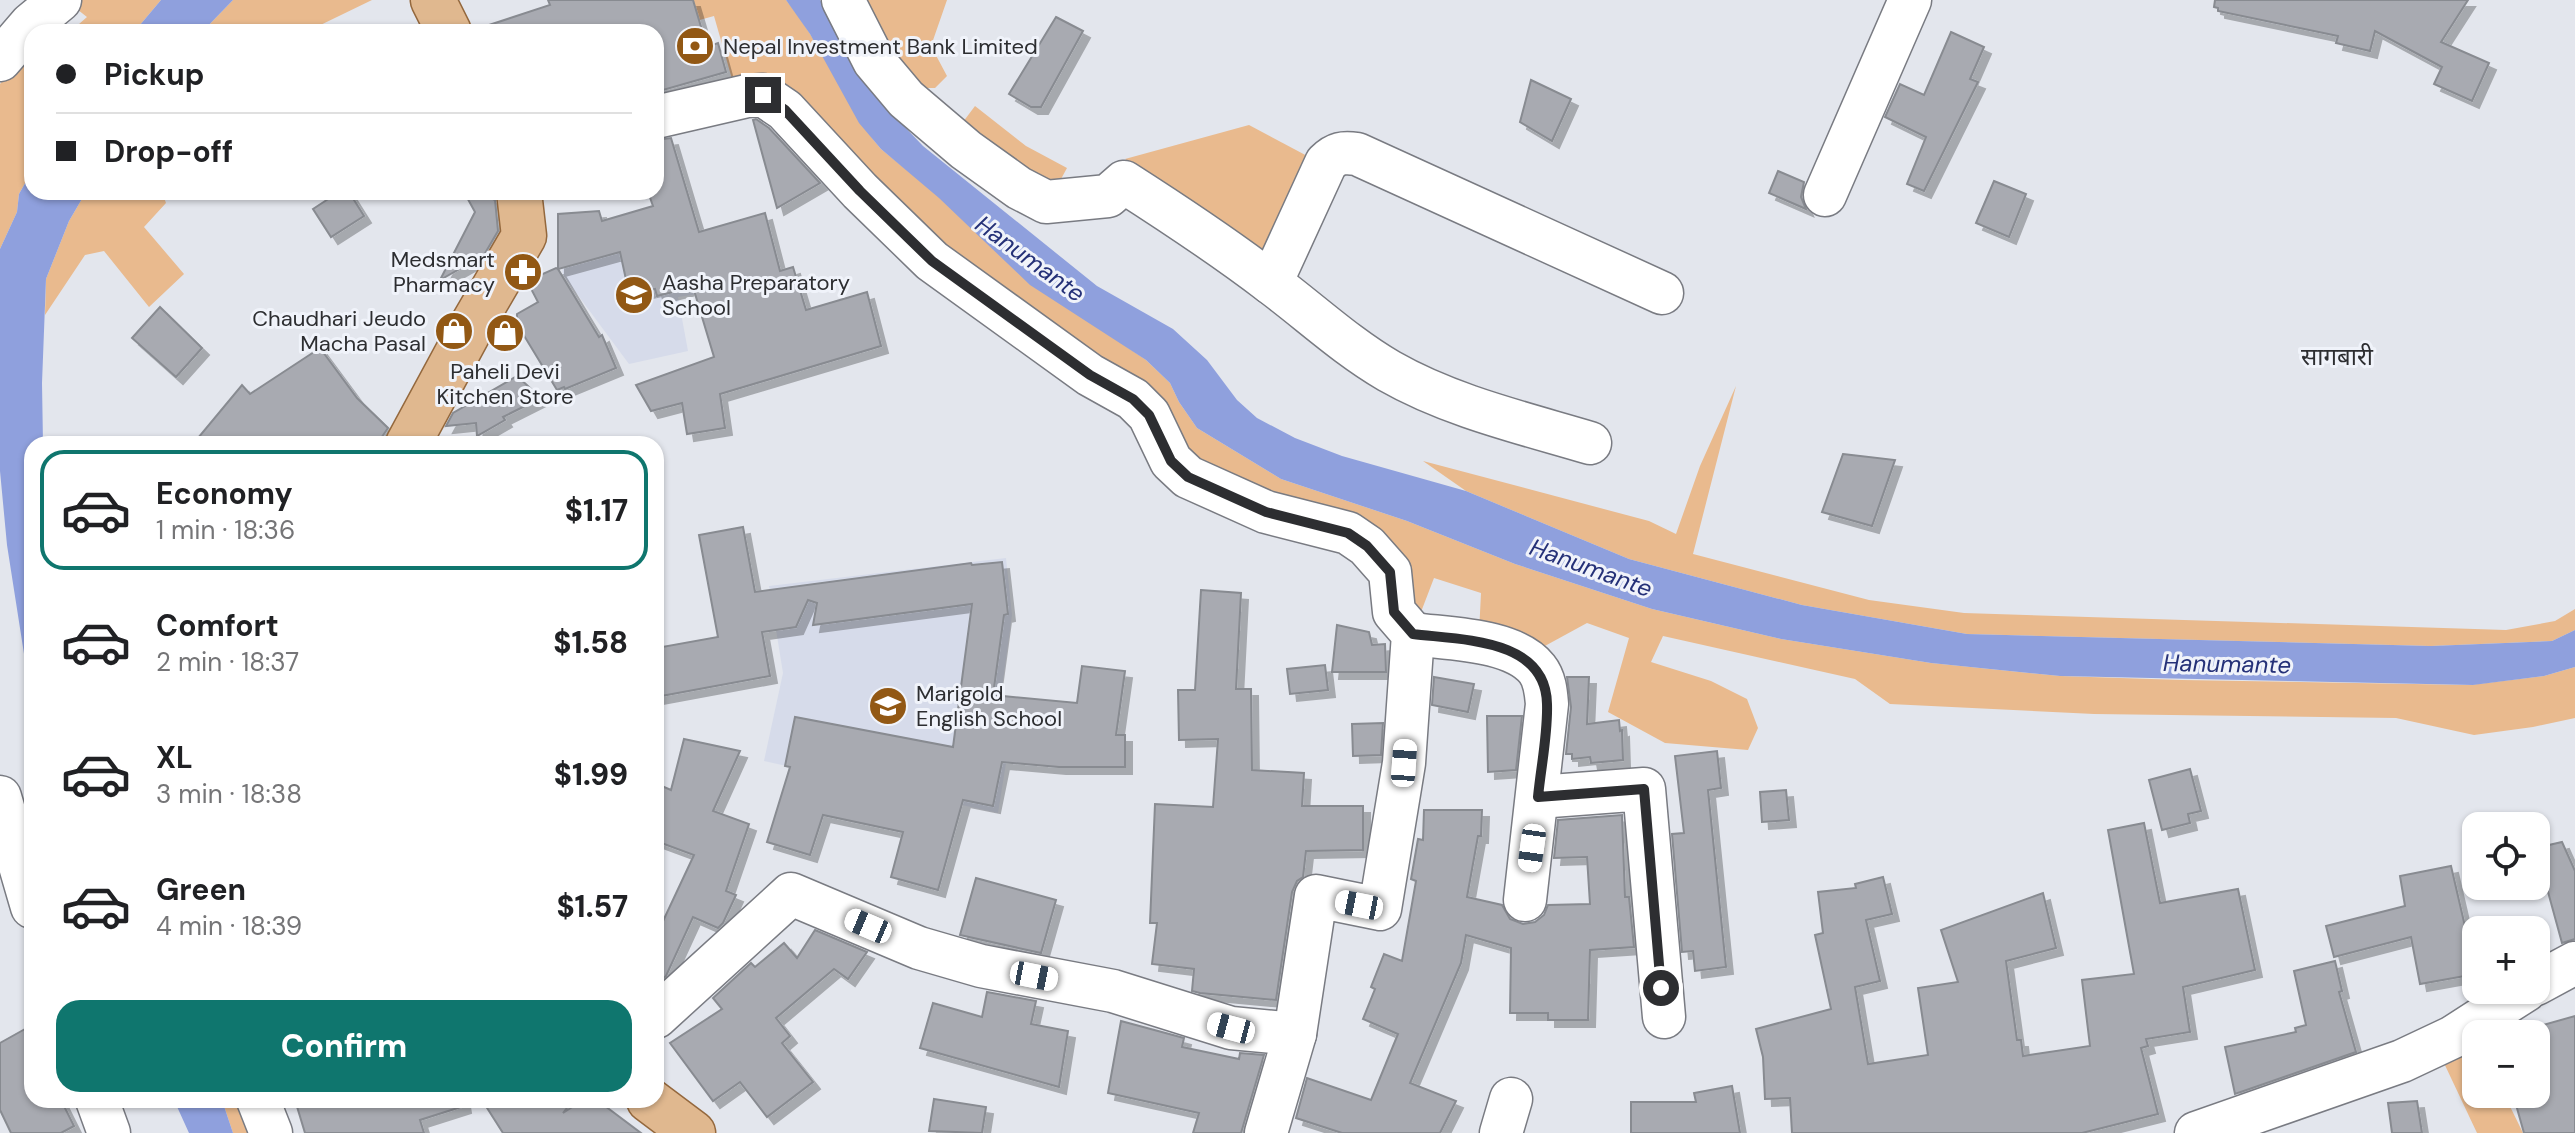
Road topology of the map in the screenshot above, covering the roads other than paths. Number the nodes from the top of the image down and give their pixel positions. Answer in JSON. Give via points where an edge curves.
{"nodes":[{"id":1,"x":60,"y":0,"type":"edge"},
{"id":2,"x":843,"y":0,"type":"edge"},
{"id":3,"x":1910,"y":0,"type":"edge"},
{"id":4,"x":31,"y":24,"type":"edge"},
{"id":5,"x":24,"y":32,"type":"edge"},
{"id":6,"x":0,"y":60,"type":"edge"},
{"id":7,"x":664,"y":115,"type":"edge"},
{"id":8,"x":1825,"y":195,"type":"dead end"},
{"id":9,"x":520,"y":200,"type":"edge"},
{"id":10,"x":1271,"y":283,"type":"junction"},
{"id":11,"x":1662,"y":293,"type":"dead end"},
{"id":12,"x":412,"y":436,"type":"edge"},
{"id":13,"x":1590,"y":443,"type":"dead end"},
{"id":14,"x":1413,"y":634,"type":"junction"},
{"id":15,"x":1538,"y":797,"type":"junction"},
{"id":16,"x":2,"y":816,"type":"edge"},
{"id":17,"x":24,"y":883,"type":"edge"},
{"id":18,"x":1525,"y":900,"type":"dead end"},
{"id":19,"x":2575,"y":963,"type":"edge"},
{"id":20,"x":2550,"y":976,"type":"edge"},
{"id":21,"x":2504,"y":1004,"type":"edge"},
{"id":22,"x":664,"y":1010,"type":"edge"},
{"id":23,"x":1664,"y":1017,"type":"dead end"},
{"id":24,"x":1295,"y":1034,"type":"junction"},
{"id":25,"x":100,"y":1108,"type":"edge"},
{"id":26,"x":261,"y":1108,"type":"edge"},
{"id":27,"x":660,"y":1108,"type":"edge"},
{"id":28,"x":2212,"y":1131,"type":"edge"},
{"id":29,"x":109,"y":1133,"type":"edge"},
{"id":30,"x":271,"y":1133,"type":"edge"},
{"id":31,"x":693,"y":1133,"type":"edge"},
{"id":32,"x":1266,"y":1133,"type":"edge"}],
"edges":[{"from":1,"to":4,"type":"street"},
{"from":2,"to":10,"type":"street","via":[[874,61],[906,99],[1019,188],[1046,202],[1108,196],[1124,182]]},
{"from":3,"to":8,"type":"street"},
{"from":5,"to":6,"type":"street"},
{"from":7,"to":14,"type":"street","via":[[763,95],[785,110],[932,261],[1090,375],[1133,399],[1149,415],[1171,461],[1188,477],[1266,512],[1348,533],[1367,546],[1390,572],[1394,612]]},
{"from":9,"to":12,"type":"main road","via":[[524,236]]},
{"from":10,"to":11,"type":"street","via":[[1326,163],[1344,152]]},
{"from":10,"to":13,"type":"street","via":[[1392,373],[1440,396]]},
{"from":14,"to":15,"type":"street","via":[[1494,645],[1515,652],[1538,671],[1547,704]]},
{"from":14,"to":24,"type":"street","via":[[1404,763],[1380,909],[1316,896]]},
{"from":15,"to":18,"type":"street"},
{"from":15,"to":23,"type":"street","via":[[1644,789]]},
{"from":16,"to":17,"type":"street"},
{"from":19,"to":20,"type":"street"},
{"from":21,"to":28,"type":"street","via":[[2402,1061]]},
{"from":22,"to":24,"type":"street","via":[[791,894],[919,948],[981,966],[1113,991],[1231,1028]]},
{"from":24,"to":32,"type":"street"},
{"from":25,"to":29,"type":"street"},
{"from":26,"to":30,"type":"street"},
{"from":27,"to":31,"type":"main road"}]}
